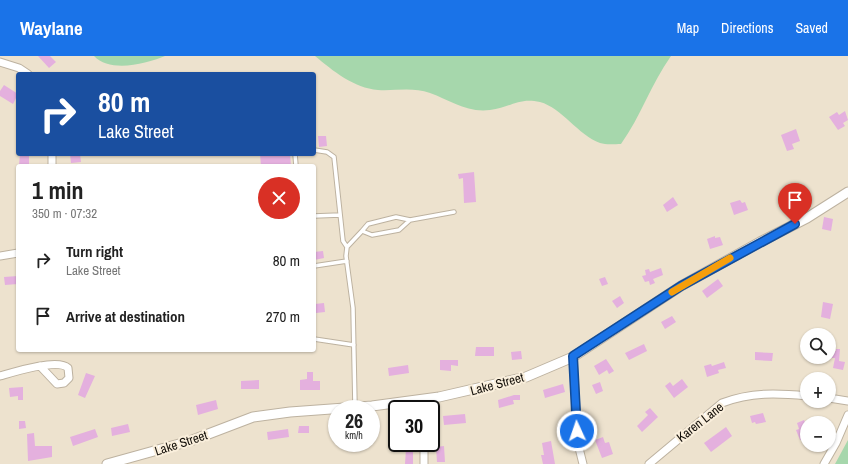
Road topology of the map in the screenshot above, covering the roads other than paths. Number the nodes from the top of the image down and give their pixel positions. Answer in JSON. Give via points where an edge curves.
{"nodes":[{"id":1,"x":0,"y":62,"type":"edge"},
{"id":2,"x":25,"y":72,"type":"edge"},
{"id":3,"x":316,"y":150,"type":"edge"},
{"id":4,"x":848,"y":192,"type":"edge"},
{"id":5,"x":454,"y":212,"type":"dead end"},
{"id":6,"x":340,"y":215,"type":"junction"},
{"id":7,"x":316,"y":216,"type":"edge"},
{"id":8,"x":410,"y":220,"type":"junction"},
{"id":9,"x":362,"y":231,"type":"junction"},
{"id":10,"x":347,"y":248,"type":"junction"},
{"id":11,"x":16,"y":253,"type":"edge"},
{"id":12,"x":0,"y":256,"type":"edge"},
{"id":13,"x":347,"y":261,"type":"junction"},
{"id":14,"x":316,"y":266,"type":"edge"},
{"id":15,"x":316,"y":339,"type":"edge"},
{"id":16,"x":354,"y":345,"type":"junction"},
{"id":17,"x":573,"y":356,"type":"junction"},
{"id":18,"x":40,"y":366,"type":"dead end"},
{"id":19,"x":0,"y":376,"type":"edge"},
{"id":20,"x":800,"y":395,"type":"edge"},
{"id":21,"x":836,"y":399,"type":"edge"},
{"id":22,"x":355,"y":400,"type":"edge"},
{"id":23,"x":439,"y":400,"type":"edge"},
{"id":24,"x":848,"y":401,"type":"edge"},
{"id":25,"x":328,"y":409,"type":"edge"},
{"id":26,"x":848,"y":415,"type":"edge"},
{"id":27,"x":424,"y":452,"type":"edge"},
{"id":28,"x":106,"y":464,"type":"edge"},
{"id":29,"x":424,"y":464,"type":"edge"},
{"id":30,"x":584,"y":464,"type":"edge"},
{"id":31,"x":649,"y":464,"type":"edge"},
{"id":32,"x":824,"y":464,"type":"edge"}],
"edges":[{"from":1,"to":2,"type":"street"},
{"from":3,"to":6,"type":"lane","via":[[327,152],[334,157]]},
{"from":4,"to":17,"type":"street","name":"Lake Street","via":[[807,218],[681,286]]},
{"from":5,"to":8,"type":"lane"},
{"from":6,"to":7,"type":"lane"},
{"from":6,"to":10,"type":"lane","via":[[343,240]]},
{"from":8,"to":9,"type":"lane","via":[[396,217],[368,224]]},
{"from":8,"to":9,"type":"lane","via":[[399,230],[372,235]]},
{"from":9,"to":10,"type":"lane"},
{"from":10,"to":13,"type":"lane"},
{"from":11,"to":12,"type":"street"},
{"from":13,"to":14,"type":"lane"},
{"from":13,"to":16,"type":"lane","via":[[353,308]]},
{"from":15,"to":16,"type":"lane"},
{"from":16,"to":22,"type":"lane"},
{"from":17,"to":23,"type":"street","name":"Lake Street","via":[[547,369],[505,383]]},
{"from":17,"to":30,"type":"street","via":[[578,444]]},
{"from":18,"to":19,"type":"street"},
{"from":20,"to":31,"type":"street","name":"Karen Lane","via":[[766,393],[736,397],[722,403]]},
{"from":21,"to":24,"type":"street"},
{"from":25,"to":28,"type":"street","name":"Lake Street","via":[[253,417],[190,442]]},
{"from":26,"to":32,"type":"street"},
{"from":27,"to":29,"type":"street"}]}
